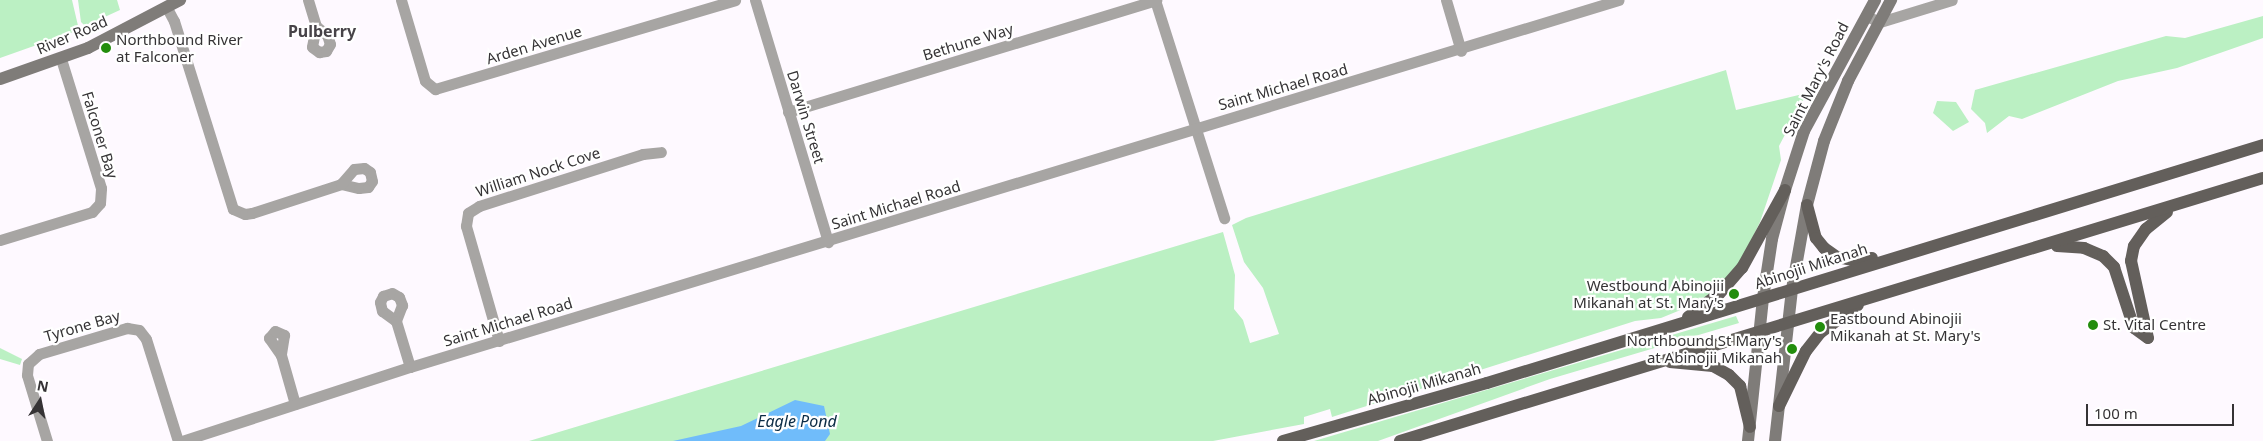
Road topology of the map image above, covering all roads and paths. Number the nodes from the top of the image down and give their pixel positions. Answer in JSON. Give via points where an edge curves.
{"nodes":[{"id":1,"x":180,"y":0,"type":"edge"},
{"id":2,"x":308,"y":0,"type":"edge"},
{"id":3,"x":401,"y":0,"type":"edge"},
{"id":4,"x":735,"y":0,"type":"edge"},
{"id":5,"x":755,"y":0,"type":"edge"},
{"id":6,"x":1155,"y":0,"type":"edge"},
{"id":7,"x":1446,"y":0,"type":"edge"},
{"id":8,"x":1619,"y":0,"type":"edge"},
{"id":9,"x":1875,"y":0,"type":"edge"},
{"id":10,"x":1892,"y":0,"type":"edge"},
{"id":11,"x":1952,"y":0,"type":"edge"},
{"id":12,"x":167,"y":8,"type":"junction"},
{"id":13,"x":1866,"y":16,"type":"junction"},
{"id":14,"x":1880,"y":22,"type":"junction"},
{"id":15,"x":316,"y":26,"type":"dead end"},
{"id":16,"x":1461,"y":50,"type":"junction"},
{"id":17,"x":61,"y":59,"type":"junction"},
{"id":18,"x":0,"y":80,"type":"edge"},
{"id":19,"x":788,"y":112,"type":"junction"},
{"id":20,"x":1194,"y":129,"type":"junction"},
{"id":21,"x":2263,"y":145,"type":"edge"},
{"id":22,"x":661,"y":152,"type":"dead end"},
{"id":23,"x":2263,"y":178,"type":"edge"},
{"id":24,"x":341,"y":184,"type":"dead end"},
{"id":25,"x":1785,"y":190,"type":"junction"},
{"id":26,"x":1807,"y":204,"type":"junction"},
{"id":27,"x":2173,"y":207,"type":"junction"},
{"id":28,"x":1224,"y":218,"type":"dead end"},
{"id":29,"x":0,"y":240,"type":"edge"},
{"id":30,"x":828,"y":242,"type":"junction"},
{"id":31,"x":2050,"y":245,"type":"junction"},
{"id":32,"x":1900,"y":255,"type":"junction"},
{"id":33,"x":1792,"y":289,"type":"junction"},
{"id":34,"x":1763,"y":298,"type":"junction"},
{"id":35,"x":1866,"y":299,"type":"junction"},
{"id":36,"x":396,"y":321,"type":"dead end"},
{"id":37,"x":1788,"y":322,"type":"junction"},
{"id":38,"x":1679,"y":324,"type":"junction"},
{"id":39,"x":1759,"y":331,"type":"junction"},
{"id":40,"x":499,"y":341,"type":"junction"},
{"id":41,"x":281,"y":355,"type":"dead end"},
{"id":42,"x":1657,"y":362,"type":"junction"},
{"id":43,"x":410,"y":367,"type":"junction"},
{"id":44,"x":295,"y":404,"type":"junction"},
{"id":45,"x":1779,"y":406,"type":"junction"},
{"id":46,"x":1750,"y":427,"type":"junction"},
{"id":47,"x":47,"y":441,"type":"edge"},
{"id":48,"x":178,"y":441,"type":"edge"},
{"id":49,"x":182,"y":441,"type":"edge"},
{"id":50,"x":1282,"y":441,"type":"edge"},
{"id":51,"x":1400,"y":441,"type":"edge"},
{"id":52,"x":1748,"y":441,"type":"edge"},
{"id":53,"x":1775,"y":441,"type":"edge"}],
"edges":[{"from":1,"to":12,"type":"main road","name":"River Road"},
{"from":2,"to":15,"type":"street"},
{"from":3,"to":4,"type":"street","name":"Arden Avenue","via":[[425,81],[436,89]]},
{"from":5,"to":19,"type":"street","name":"Darwin Street"},
{"from":6,"to":19,"type":"street","name":"Bethune Way"},
{"from":6,"to":20,"type":"street"},
{"from":7,"to":16,"type":"street"},
{"from":8,"to":16,"type":"street","name":"Saint Michael Road"},
{"from":9,"to":13,"type":"main road","name":"Saint Mary's Road"},
{"from":10,"to":14,"type":"main road","name":"Saint Mary's Road"},
{"from":11,"to":14,"type":"street"},
{"from":12,"to":17,"type":"main road","name":"River Road"},
{"from":12,"to":24,"type":"street","via":[[174,21],[234,208],[245,214],[252,213]]},
{"from":13,"to":14,"type":"street"},
{"from":13,"to":25,"type":"main road","name":"Saint Mary's Road","via":[[1804,131]]},
{"from":14,"to":26,"type":"main road","name":"Saint Mary's Road","via":[[1848,81],[1831,124]]},
{"from":16,"to":20,"type":"street","name":"Saint Michael Road"},
{"from":17,"to":18,"type":"main road","name":"River Road"},
{"from":17,"to":29,"type":"street","name":"Falconer Bay","via":[[101,188],[100,202],[92,212]]},
{"from":19,"to":30,"type":"street","name":"Darwin Street"},
{"from":20,"to":28,"type":"street"},
{"from":20,"to":30,"type":"street","name":"Saint Michael Road"},
{"from":21,"to":32,"type":"main road","name":"Abinojii Mikanah"},
{"from":22,"to":40,"type":"street","name":"William Nock Cove","via":[[644,154],[479,206],[468,213],[466,226]]},
{"from":23,"to":27,"type":"main road"},
{"from":25,"to":34,"type":"main road","name":"Saint Mary's Road","via":[[1772,239]]},
{"from":25,"to":38,"type":"main road","via":[[1742,268],[1719,294]]},
{"from":26,"to":32,"type":"main road","via":[[1816,238],[1837,257],[1852,260]]},
{"from":26,"to":33,"type":"main road","name":"Saint Mary's Road"},
{"from":27,"to":31,"type":"main road"},
{"from":27,"to":31,"type":"main road","via":[[2146,228],[2134,246],[2130,261],[2148,338],[2134,328],[2114,267],[2103,256],[2084,248]]},
{"from":30,"to":40,"type":"street","name":"Saint Michael Road"},
{"from":31,"to":35,"type":"main road"},
{"from":32,"to":33,"type":"main road","name":"Abinojii Mikanah"},
{"from":33,"to":34,"type":"main road","name":"Abinojii Mikanah"},
{"from":33,"to":37,"type":"main road","name":"Saint Mary's Road"},
{"from":34,"to":38,"type":"main road","name":"Abinojii Mikanah"},
{"from":34,"to":39,"type":"main road","name":"Saint Mary's Road"},
{"from":35,"to":37,"type":"main road"},
{"from":35,"to":45,"type":"main road","via":[[1820,333],[1806,351]]},
{"from":36,"to":43,"type":"street"},
{"from":37,"to":39,"type":"main road"},
{"from":37,"to":45,"type":"main road","name":"Saint Mary's Road"},
{"from":38,"to":50,"type":"main road","name":"Abinojii Mikanah"},
{"from":39,"to":42,"type":"main road"},
{"from":39,"to":46,"type":"main road","name":"Saint Mary's Road"},
{"from":40,"to":43,"type":"street","name":"Saint Michael Road"},
{"from":41,"to":44,"type":"street"},
{"from":42,"to":46,"type":"main road","via":[[1712,366],[1729,375],[1740,386]]},
{"from":42,"to":51,"type":"main road"},
{"from":43,"to":44,"type":"street","name":"Saint Michael Road"},
{"from":44,"to":49,"type":"street","name":"Saint Michael Road"},
{"from":45,"to":53,"type":"main road","name":"Saint Mary's Road"},
{"from":46,"to":52,"type":"main road","name":"Saint Mary's Road"},
{"from":47,"to":48,"type":"street","name":"Tyrone Bay","via":[[27,376],[28,364],[39,354],[128,328],[139,330],[146,339]]}]}
